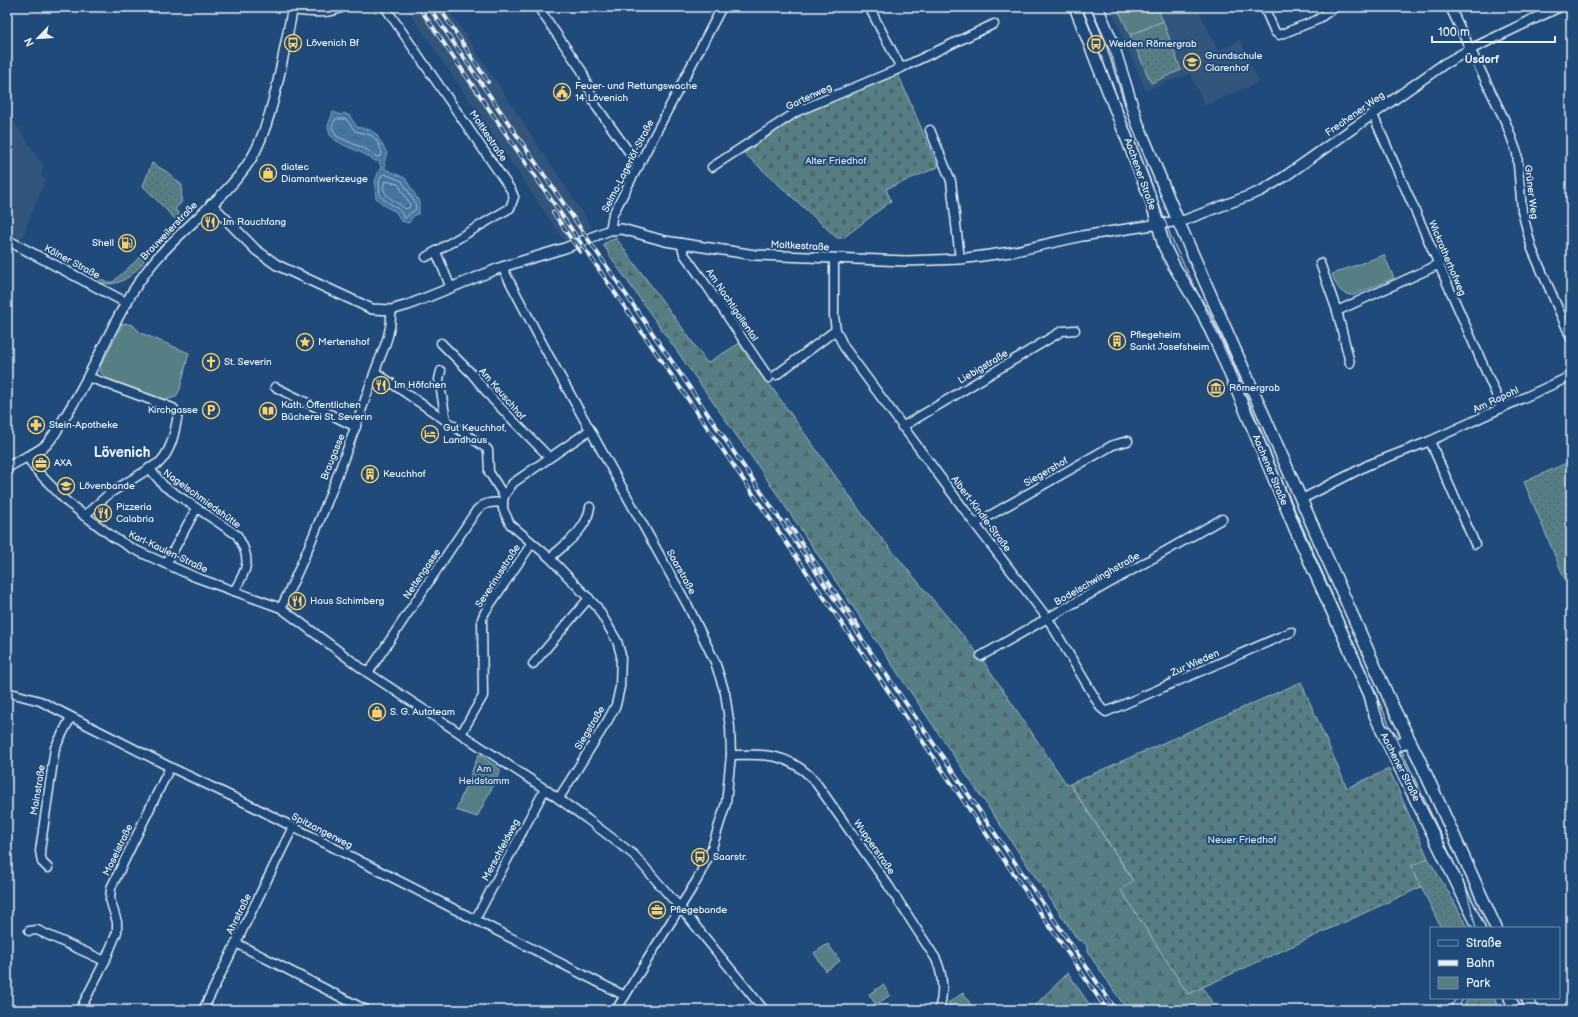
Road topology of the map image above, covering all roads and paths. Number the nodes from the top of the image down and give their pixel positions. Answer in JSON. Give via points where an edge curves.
{"nodes":[{"id":1,"x":344,"y":7,"type":"edge"},
{"id":2,"x":385,"y":7,"type":"edge"},
{"id":3,"x":538,"y":7,"type":"edge"},
{"id":4,"x":722,"y":7,"type":"edge"},
{"id":5,"x":869,"y":7,"type":"edge"},
{"id":6,"x":1075,"y":7,"type":"edge"},
{"id":7,"x":1096,"y":7,"type":"edge"},
{"id":8,"x":1264,"y":7,"type":"edge"},
{"id":9,"x":1335,"y":7,"type":"edge"},
{"id":10,"x":1450,"y":7,"type":"edge"},
{"id":11,"x":1559,"y":7,"type":"edge"},
{"id":12,"x":292,"y":9,"type":"edge"},
{"id":13,"x":994,"y":24,"type":"dead end"},
{"id":14,"x":1471,"y":49,"type":"junction"},
{"id":15,"x":901,"y":68,"type":"junction"},
{"id":16,"x":1373,"y":115,"type":"junction"},
{"id":17,"x":930,"y":130,"type":"dead end"},
{"id":18,"x":639,"y":166,"type":"junction"},
{"id":19,"x":712,"y":167,"type":"dead end"},
{"id":20,"x":211,"y":204,"type":"junction"},
{"id":21,"x":1178,"y":221,"type":"junction"},
{"id":22,"x":1158,"y":225,"type":"junction"},
{"id":23,"x":610,"y":230,"type":"junction"},
{"id":24,"x":7,"y":240,"type":"edge"},
{"id":25,"x":681,"y":242,"type":"junction"},
{"id":26,"x":436,"y":252,"type":"junction"},
{"id":27,"x":426,"y":257,"type":"dead end"},
{"id":28,"x":834,"y":259,"type":"junction"},
{"id":29,"x":960,"y":259,"type":"junction"},
{"id":30,"x":1320,"y":263,"type":"dead end"},
{"id":31,"x":1440,"y":264,"type":"junction"},
{"id":32,"x":502,"y":267,"type":"junction"},
{"id":33,"x":451,"y":288,"type":"junction"},
{"id":34,"x":127,"y":303,"type":"junction"},
{"id":35,"x":391,"y":310,"type":"junction"},
{"id":36,"x":1336,"y":311,"type":"junction"},
{"id":37,"x":836,"y":330,"type":"junction"},
{"id":38,"x":1075,"y":330,"type":"dead end"},
{"id":39,"x":1571,"y":338,"type":"edge"},
{"id":40,"x":441,"y":343,"type":"dead end"},
{"id":41,"x":1350,"y":363,"type":"dead end"},
{"id":42,"x":441,"y":371,"type":"dead end"},
{"id":43,"x":375,"y":372,"type":"junction"},
{"id":44,"x":1571,"y":376,"type":"edge"},
{"id":45,"x":88,"y":377,"type":"junction"},
{"id":46,"x":275,"y":387,"type":"dead end"},
{"id":47,"x":1502,"y":408,"type":"junction"},
{"id":48,"x":446,"y":420,"type":"junction"},
{"id":49,"x":356,"y":427,"type":"junction"},
{"id":50,"x":902,"y":427,"type":"junction"},
{"id":51,"x":590,"y":430,"type":"junction"},
{"id":52,"x":1128,"y":441,"type":"dead end"},
{"id":53,"x":1430,"y":441,"type":"junction"},
{"id":54,"x":27,"y":456,"type":"junction"},
{"id":55,"x":549,"y":457,"type":"junction"},
{"id":56,"x":7,"y":468,"type":"edge"},
{"id":57,"x":150,"y":468,"type":"junction"},
{"id":58,"x":1278,"y":488,"type":"junction"},
{"id":59,"x":503,"y":499,"type":"junction"},
{"id":60,"x":1302,"y":499,"type":"junction"},
{"id":61,"x":590,"y":507,"type":"dead end"},
{"id":62,"x":196,"y":509,"type":"junction"},
{"id":63,"x":84,"y":516,"type":"junction"},
{"id":64,"x":1289,"y":516,"type":"junction"},
{"id":65,"x":1222,"y":519,"type":"dead end"},
{"id":66,"x":975,"y":524,"type":"junction"},
{"id":67,"x":532,"y":543,"type":"junction"},
{"id":68,"x":1475,"y":544,"type":"dead end"},
{"id":69,"x":550,"y":558,"type":"junction"},
{"id":70,"x":166,"y":564,"type":"junction"},
{"id":71,"x":234,"y":591,"type":"junction"},
{"id":72,"x":589,"y":598,"type":"junction"},
{"id":73,"x":281,"y":608,"type":"junction"},
{"id":74,"x":1048,"y":619,"type":"junction"},
{"id":75,"x":1291,"y":632,"type":"dead end"},
{"id":76,"x":981,"y":656,"type":"dead end"},
{"id":77,"x":533,"y":664,"type":"dead end"},
{"id":78,"x":368,"y":673,"type":"junction"},
{"id":79,"x":7,"y":692,"type":"edge"},
{"id":80,"x":1106,"y":712,"type":"joint"},
{"id":81,"x":71,"y":717,"type":"junction"},
{"id":82,"x":1379,"y":724,"type":"junction"},
{"id":83,"x":460,"y":734,"type":"junction"},
{"id":84,"x":1407,"y":735,"type":"junction"},
{"id":85,"x":731,"y":755,"type":"junction"},
{"id":86,"x":170,"y":767,"type":"junction"},
{"id":87,"x":545,"y":789,"type":"junction"},
{"id":88,"x":558,"y":798,"type":"junction"},
{"id":89,"x":293,"y":827,"type":"junction"},
{"id":90,"x":48,"y":868,"type":"dead end"},
{"id":91,"x":680,"y":908,"type":"junction"},
{"id":92,"x":475,"y":920,"type":"junction"},
{"id":93,"x":1479,"y":927,"type":"edge"},
{"id":94,"x":1496,"y":927,"type":"edge"},
{"id":95,"x":30,"y":931,"type":"dead end"},
{"id":96,"x":236,"y":943,"type":"junction"},
{"id":97,"x":104,"y":961,"type":"junction"},
{"id":98,"x":625,"y":996,"type":"junction"},
{"id":99,"x":1510,"y":999,"type":"edge"},
{"id":100,"x":1527,"y":999,"type":"edge"},
{"id":101,"x":80,"y":1010,"type":"edge"},
{"id":102,"x":203,"y":1010,"type":"edge"},
{"id":103,"x":366,"y":1010,"type":"edge"},
{"id":104,"x":616,"y":1010,"type":"edge"},
{"id":105,"x":764,"y":1010,"type":"edge"},
{"id":106,"x":939,"y":1010,"type":"edge"},
{"id":107,"x":1515,"y":1010,"type":"edge"},
{"id":108,"x":1532,"y":1010,"type":"edge"}],
"edges":[{"from":1,"to":12,"type":"street","via":[[322,12]]},
{"from":2,"to":26,"type":"street","name":"Moltkestraße","via":[[514,197],[510,208]]},
{"from":3,"to":18,"type":"street","via":[[582,71],[596,106]]},
{"from":4,"to":18,"type":"street","name":"Selma-Lagerlöf-Straße"},
{"from":5,"to":15,"type":"street"},
{"from":6,"to":22,"type":"main road","name":"Aachener Straße","via":[[1151,200]]},
{"from":7,"to":21,"type":"main road","name":"Aachener Straße","via":[[1112,42],[1137,122]]},
{"from":8,"to":9,"type":"street","via":[[1275,32],[1279,35],[1317,20]]},
{"from":10,"to":14,"type":"street","name":"Grüner Weg"},
{"from":11,"to":14,"type":"street","name":"Frechener Weg"},
{"from":12,"to":20,"type":"street","name":"Brauweilerstraße","via":[[262,135],[246,168]]},
{"from":13,"to":15,"type":"street","name":"Gartenweg"},
{"from":14,"to":16,"type":"street","name":"Frechener Weg","via":[[1444,64]]},
{"from":14,"to":39,"type":"street","name":"Grüner Weg","via":[[1506,123],[1517,153],[1522,211],[1532,249]]},
{"from":15,"to":19,"type":"street","name":"Gartenweg","via":[[798,111]]},
{"from":16,"to":21,"type":"street","name":"Frechener Weg","via":[[1267,187]]},
{"from":16,"to":31,"type":"street","name":"Wickratherhofweg"},
{"from":17,"to":29,"type":"street","via":[[951,181]]},
{"from":18,"to":23,"type":"street","name":"Selma-Lagerlöf-Straße","via":[[613,214]]},
{"from":20,"to":34,"type":"street","name":"Brauweilerstraße","via":[[153,262]]},
{"from":20,"to":35,"type":"street","name":"Moltkestraße","via":[[256,250],[277,265],[372,309]]},
{"from":21,"to":22,"type":"street","name":"Frechener Weg"},
{"from":21,"to":60,"type":"main road","name":"Aachener Straße"},
{"from":22,"to":29,"type":"street","name":"Moltkestraße","via":[[1082,236],[1011,252]]},
{"from":22,"to":58,"type":"main road","name":"Aachener Straße","via":[[1164,246],[1203,314],[1223,357]]},
{"from":23,"to":25,"type":"street","name":"Moltkestraße"},
{"from":23,"to":32,"type":"street","name":"Moltkestraße","via":[[565,248]]},
{"from":24,"to":34,"type":"street","name":"Kölner Straße"},
{"from":25,"to":28,"type":"street","name":"Moltkestraße","via":[[754,255]]},
{"from":25,"to":37,"type":"street","name":"Am Nachtigallental","via":[[684,254],[772,376]]},
{"from":26,"to":27,"type":"street","name":"Moltkestraße"},
{"from":26,"to":33,"type":"street"},
{"from":28,"to":29,"type":"street","name":"Moltkestraße"},
{"from":28,"to":37,"type":"street","name":"Albert-Kindle-Straße"},
{"from":30,"to":36,"type":"street"},
{"from":31,"to":36,"type":"street"},
{"from":31,"to":47,"type":"street","name":"Wickratherhofweg"},
{"from":32,"to":33,"type":"street","name":"Moltkestraße"},
{"from":32,"to":51,"type":"street","name":"Saarstraße"},
{"from":33,"to":35,"type":"street","name":"Moltkestraße"},
{"from":34,"to":45,"type":"street","name":"Brauweilerstraße"},
{"from":35,"to":43,"type":"street","name":"Braugasse","via":[[390,334]]},
{"from":36,"to":41,"type":"street"},
{"from":37,"to":50,"type":"street","name":"Albert-Kindle-Straße","via":[[844,347]]},
{"from":38,"to":50,"type":"street","name":"Liebigstraße","via":[[1062,331]]},
{"from":40,"to":55,"type":"street","name":"Am Keuschhof"},
{"from":42,"to":48,"type":"street","via":[[439,379]]},
{"from":43,"to":48,"type":"street"},
{"from":43,"to":49,"type":"street","name":"Braugasse"},
{"from":44,"to":47,"type":"street","name":"Am Rapohl"},
{"from":45,"to":54,"type":"street","name":"Brauweilerstraße","via":[[54,435],[44,446]]},
{"from":45,"to":57,"type":"street","via":[[176,410],[178,414],[175,432],[168,452],[160,462]]},
{"from":46,"to":49,"type":"street"},
{"from":47,"to":53,"type":"street","name":"Am Rapohl"},
{"from":48,"to":59,"type":"street","name":"Siegstraße","via":[[488,450],[489,472]]},
{"from":49,"to":73,"type":"street","name":"Braugasse"},
{"from":50,"to":66,"type":"street","name":"Albert-Kindle-Straße"},
{"from":51,"to":55,"type":"street"},
{"from":51,"to":85,"type":"street","name":"Saarstraße","via":[[688,606],[715,662],[725,693]]},
{"from":52,"to":66,"type":"street","name":"Siegershof","via":[[1113,445]]},
{"from":53,"to":60,"type":"street","name":"Am Rapohl","via":[[1368,465]]},
{"from":53,"to":68,"type":"street"},
{"from":54,"to":56,"type":"street","name":"Brauweilerstraße"},
{"from":54,"to":63,"type":"street","name":"Karl-Kaulen-Straße","via":[[35,469]]},
{"from":55,"to":59,"type":"street","via":[[513,483]]},
{"from":57,"to":62,"type":"street","name":"Nagelschmiedshütte","via":[[164,486]]},
{"from":57,"to":63,"type":"street","via":[[110,493]]},
{"from":58,"to":60,"type":"main road","via":[[1292,500]]},
{"from":58,"to":64,"type":"main road","name":"Aachener Straße"},
{"from":59,"to":67,"type":"street","name":"Siegstraße","via":[[510,524]]},
{"from":59,"to":78,"type":"street","name":"Nettengasse","via":[[482,505],[476,511]]},
{"from":60,"to":64,"type":"main road"},
{"from":60,"to":84,"type":"main road","name":"Aachener Straße"},
{"from":61,"to":69,"type":"street","via":[[584,525]]},
{"from":62,"to":70,"type":"street"},
{"from":62,"to":71,"type":"street","name":"Nagelschmiedshütte","via":[[236,535],[243,545],[246,570]]},
{"from":63,"to":70,"type":"street","name":"Karl-Kaulen-Straße","via":[[126,545]]},
{"from":64,"to":82,"type":"main road","name":"Aachener Straße","via":[[1370,695]]},
{"from":65,"to":74,"type":"street","name":"Bodelschwinghstraße"},
{"from":66,"to":74,"type":"street","name":"Albert-Kindle-Straße"},
{"from":67,"to":69,"type":"street","name":"Siegstraße"},
{"from":67,"to":83,"type":"street","name":"Severinusstraße","via":[[482,619],[483,696]]},
{"from":69,"to":72,"type":"street","name":"Siegstraße"},
{"from":70,"to":71,"type":"street","name":"Karl-Kaulen-Straße"},
{"from":71,"to":73,"type":"street","name":"Karl-Kaulen-Straße"},
{"from":72,"to":77,"type":"street"},
{"from":72,"to":88,"type":"street","name":"Siegstraße","via":[[617,641],[621,655],[620,687],[616,705],[608,720]]},
{"from":73,"to":78,"type":"street"},
{"from":74,"to":76,"type":"street","name":"Bodelschwinghstraße"},
{"from":74,"to":80,"type":"street","name":"Albert-Kindle-Straße","via":[[1101,708]]},
{"from":75,"to":80,"type":"street","name":"Zur Wieden"},
{"from":78,"to":83,"type":"street"},
{"from":79,"to":81,"type":"street","name":"Spitzangerweg","via":[[40,701]]},
{"from":81,"to":86,"type":"street","name":"Spitzangerweg"},
{"from":81,"to":90,"type":"street","name":"Mainstraße","via":[[55,748],[52,763],[40,851],[42,862]]},
{"from":82,"to":84,"type":"main road","via":[[1398,745],[1405,742]]},
{"from":82,"to":93,"type":"main road","name":"Aachener Straße"},
{"from":83,"to":87,"type":"street"},
{"from":84,"to":94,"type":"main road","name":"Aachener Straße"},
{"from":85,"to":91,"type":"street","name":"Saarstraße","via":[[726,803],[711,851]]},
{"from":85,"to":106,"type":"street","name":"Wupperstraße","via":[[759,754],[784,758],[806,771],[814,780],[888,885],[936,959],[942,983],[942,1002]]},
{"from":86,"to":89,"type":"street","name":"Spitzangerweg"},
{"from":86,"to":97,"type":"street","name":"Moselstraße","via":[[111,888],[110,899],[117,932]]},
{"from":87,"to":88,"type":"street"},
{"from":87,"to":92,"type":"street","name":"Merschfeldweg"},
{"from":88,"to":91,"type":"street","via":[[634,855]]},
{"from":89,"to":92,"type":"street","name":"Spitzangerweg"},
{"from":89,"to":96,"type":"street","name":"Ahrstraße"},
{"from":91,"to":98,"type":"street","name":"Saarstraße"},
{"from":91,"to":105,"type":"street"},
{"from":92,"to":98,"type":"street","name":"Spitzangerweg"},
{"from":95,"to":97,"type":"street","via":[[37,930]]},
{"from":96,"to":102,"type":"street","name":"Ahrstraße"},
{"from":96,"to":103,"type":"street"},
{"from":97,"to":101,"type":"street","name":"Moselstraße"},
{"from":98,"to":104,"type":"street","name":"Saarstraße"},
{"from":99,"to":107,"type":"main road"},
{"from":100,"to":108,"type":"main road"}]}
